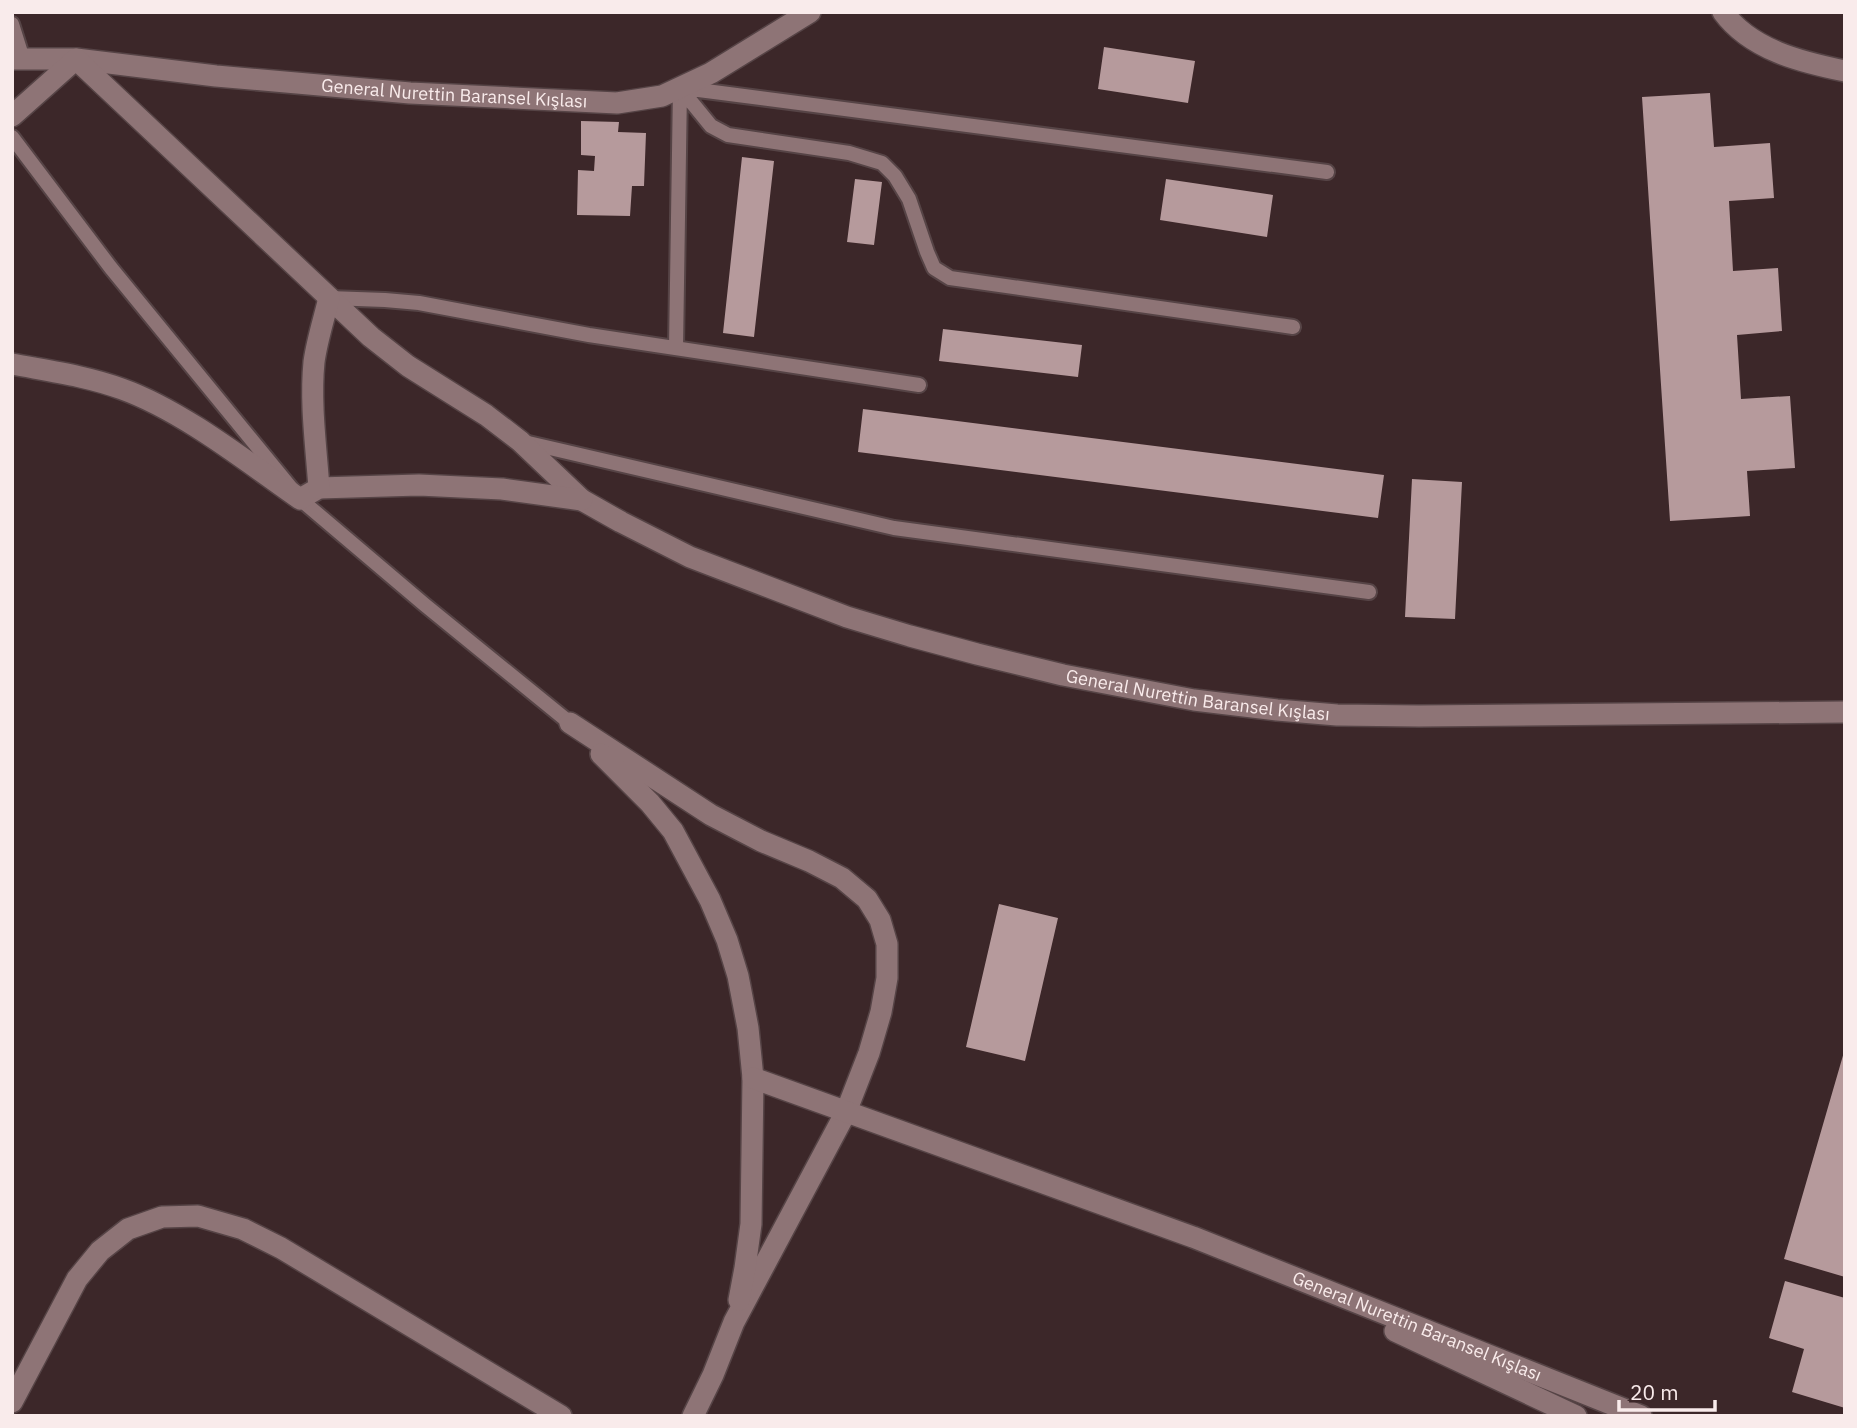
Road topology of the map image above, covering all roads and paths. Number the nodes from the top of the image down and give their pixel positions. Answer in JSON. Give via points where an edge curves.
{"nodes":[{"id":1,"x":810,"y":12,"type":"edge"},
{"id":2,"x":1723,"y":12,"type":"edge"},
{"id":3,"x":12,"y":24,"type":"edge"},
{"id":4,"x":17,"y":59,"type":"edge"},
{"id":5,"x":76,"y":60,"type":"junction"},
{"id":6,"x":1845,"y":71,"type":"edge"},
{"id":7,"x":680,"y":88,"type":"junction"},
{"id":8,"x":12,"y":116,"type":"edge"},
{"id":9,"x":12,"y":137,"type":"edge"},
{"id":10,"x":1328,"y":172,"type":"dead end"},
{"id":11,"x":329,"y":298,"type":"junction"},
{"id":12,"x":1293,"y":327,"type":"dead end"},
{"id":13,"x":677,"y":348,"type":"junction"},
{"id":14,"x":12,"y":364,"type":"edge"},
{"id":15,"x":919,"y":385,"type":"dead end"},
{"id":16,"x":520,"y":441,"type":"junction"},
{"id":17,"x":309,"y":493,"type":"junction"},
{"id":18,"x":582,"y":500,"type":"junction"},
{"id":19,"x":1369,"y":592,"type":"dead end"},
{"id":20,"x":1845,"y":712,"type":"edge"},
{"id":21,"x":569,"y":723,"type":"junction"},
{"id":22,"x":754,"y":1078,"type":"junction"},
{"id":23,"x":846,"y":1112,"type":"junction"},
{"id":24,"x":1193,"y":1237,"type":"junction"},
{"id":25,"x":734,"y":1322,"type":"junction"},
{"id":26,"x":12,"y":1402,"type":"edge"},
{"id":27,"x":561,"y":1416,"type":"edge"},
{"id":28,"x":693,"y":1416,"type":"edge"},
{"id":29,"x":1576,"y":1416,"type":"edge"},
{"id":30,"x":1641,"y":1416,"type":"edge"}],
"edges":[{"from":1,"to":7,"type":"street","name":"General Nurettin Baransel Kışlası"},
{"from":2,"to":6,"type":"street","via":[[1757,43],[1807,64]]},
{"from":3,"to":4,"type":"lane"},
{"from":4,"to":5,"type":"street","name":"General Nurettin Baransel Kışlası"},
{"from":5,"to":7,"type":"street","name":"General Nurettin Baransel Kışlası","via":[[382,91],[533,100],[617,103],[662,96]]},
{"from":5,"to":8,"type":"street"},
{"from":5,"to":11,"type":"street","name":"General Nurettin Baransel Kışlası"},
{"from":7,"to":10,"type":"lane"},
{"from":7,"to":12,"type":"lane","via":[[711,126],[728,135],[849,153],[882,163],[909,199],[934,268],[950,278]]},
{"from":7,"to":13,"type":"lane"},
{"from":9,"to":17,"type":"lane","via":[[111,268]]},
{"from":11,"to":13,"type":"lane","via":[[419,303]]},
{"from":11,"to":16,"type":"street","name":"General Nurettin Baransel Kışlası","via":[[408,366]]},
{"from":11,"to":17,"type":"street","via":[[314,363]]},
{"from":13,"to":15,"type":"lane"},
{"from":14,"to":17,"type":"street","via":[[123,389],[165,408]]},
{"from":16,"to":18,"type":"street","name":"General Nurettin Baransel Kışlası"},
{"from":16,"to":19,"type":"lane","via":[[894,528]]},
{"from":17,"to":18,"type":"street","name":"General Nurettin Baransel Kışlası","via":[[465,486]]},
{"from":17,"to":21,"type":"lane","via":[[425,605]]},
{"from":18,"to":20,"type":"street","name":"General Nurettin Baransel Kışlası","via":[[690,556],[847,617],[1063,675],[1194,700],[1337,715]]},
{"from":21,"to":22,"type":"street","via":[[673,831],[710,900],[738,976]]},
{"from":21,"to":23,"type":"street","via":[[711,815],[842,878],[867,899],[887,944],[887,978],[869,1053]]},
{"from":22,"to":23,"type":"street","name":"General Nurettin Baransel Kışlası"},
{"from":22,"to":25,"type":"street","via":[[751,1224]]},
{"from":23,"to":24,"type":"street","name":"General Nurettin Baransel Kışlası"},
{"from":23,"to":25,"type":"street"},
{"from":24,"to":29,"type":"street","name":"General Nurettin Baransel Kışlası"},
{"from":24,"to":30,"type":"street","name":"General Nurettin Baransel Kışlası"},
{"from":25,"to":28,"type":"street"},
{"from":26,"to":27,"type":"street","via":[[77,1279],[100,1251],[128,1228],[162,1216],[198,1216],[243,1229],[281,1248]]}]}
